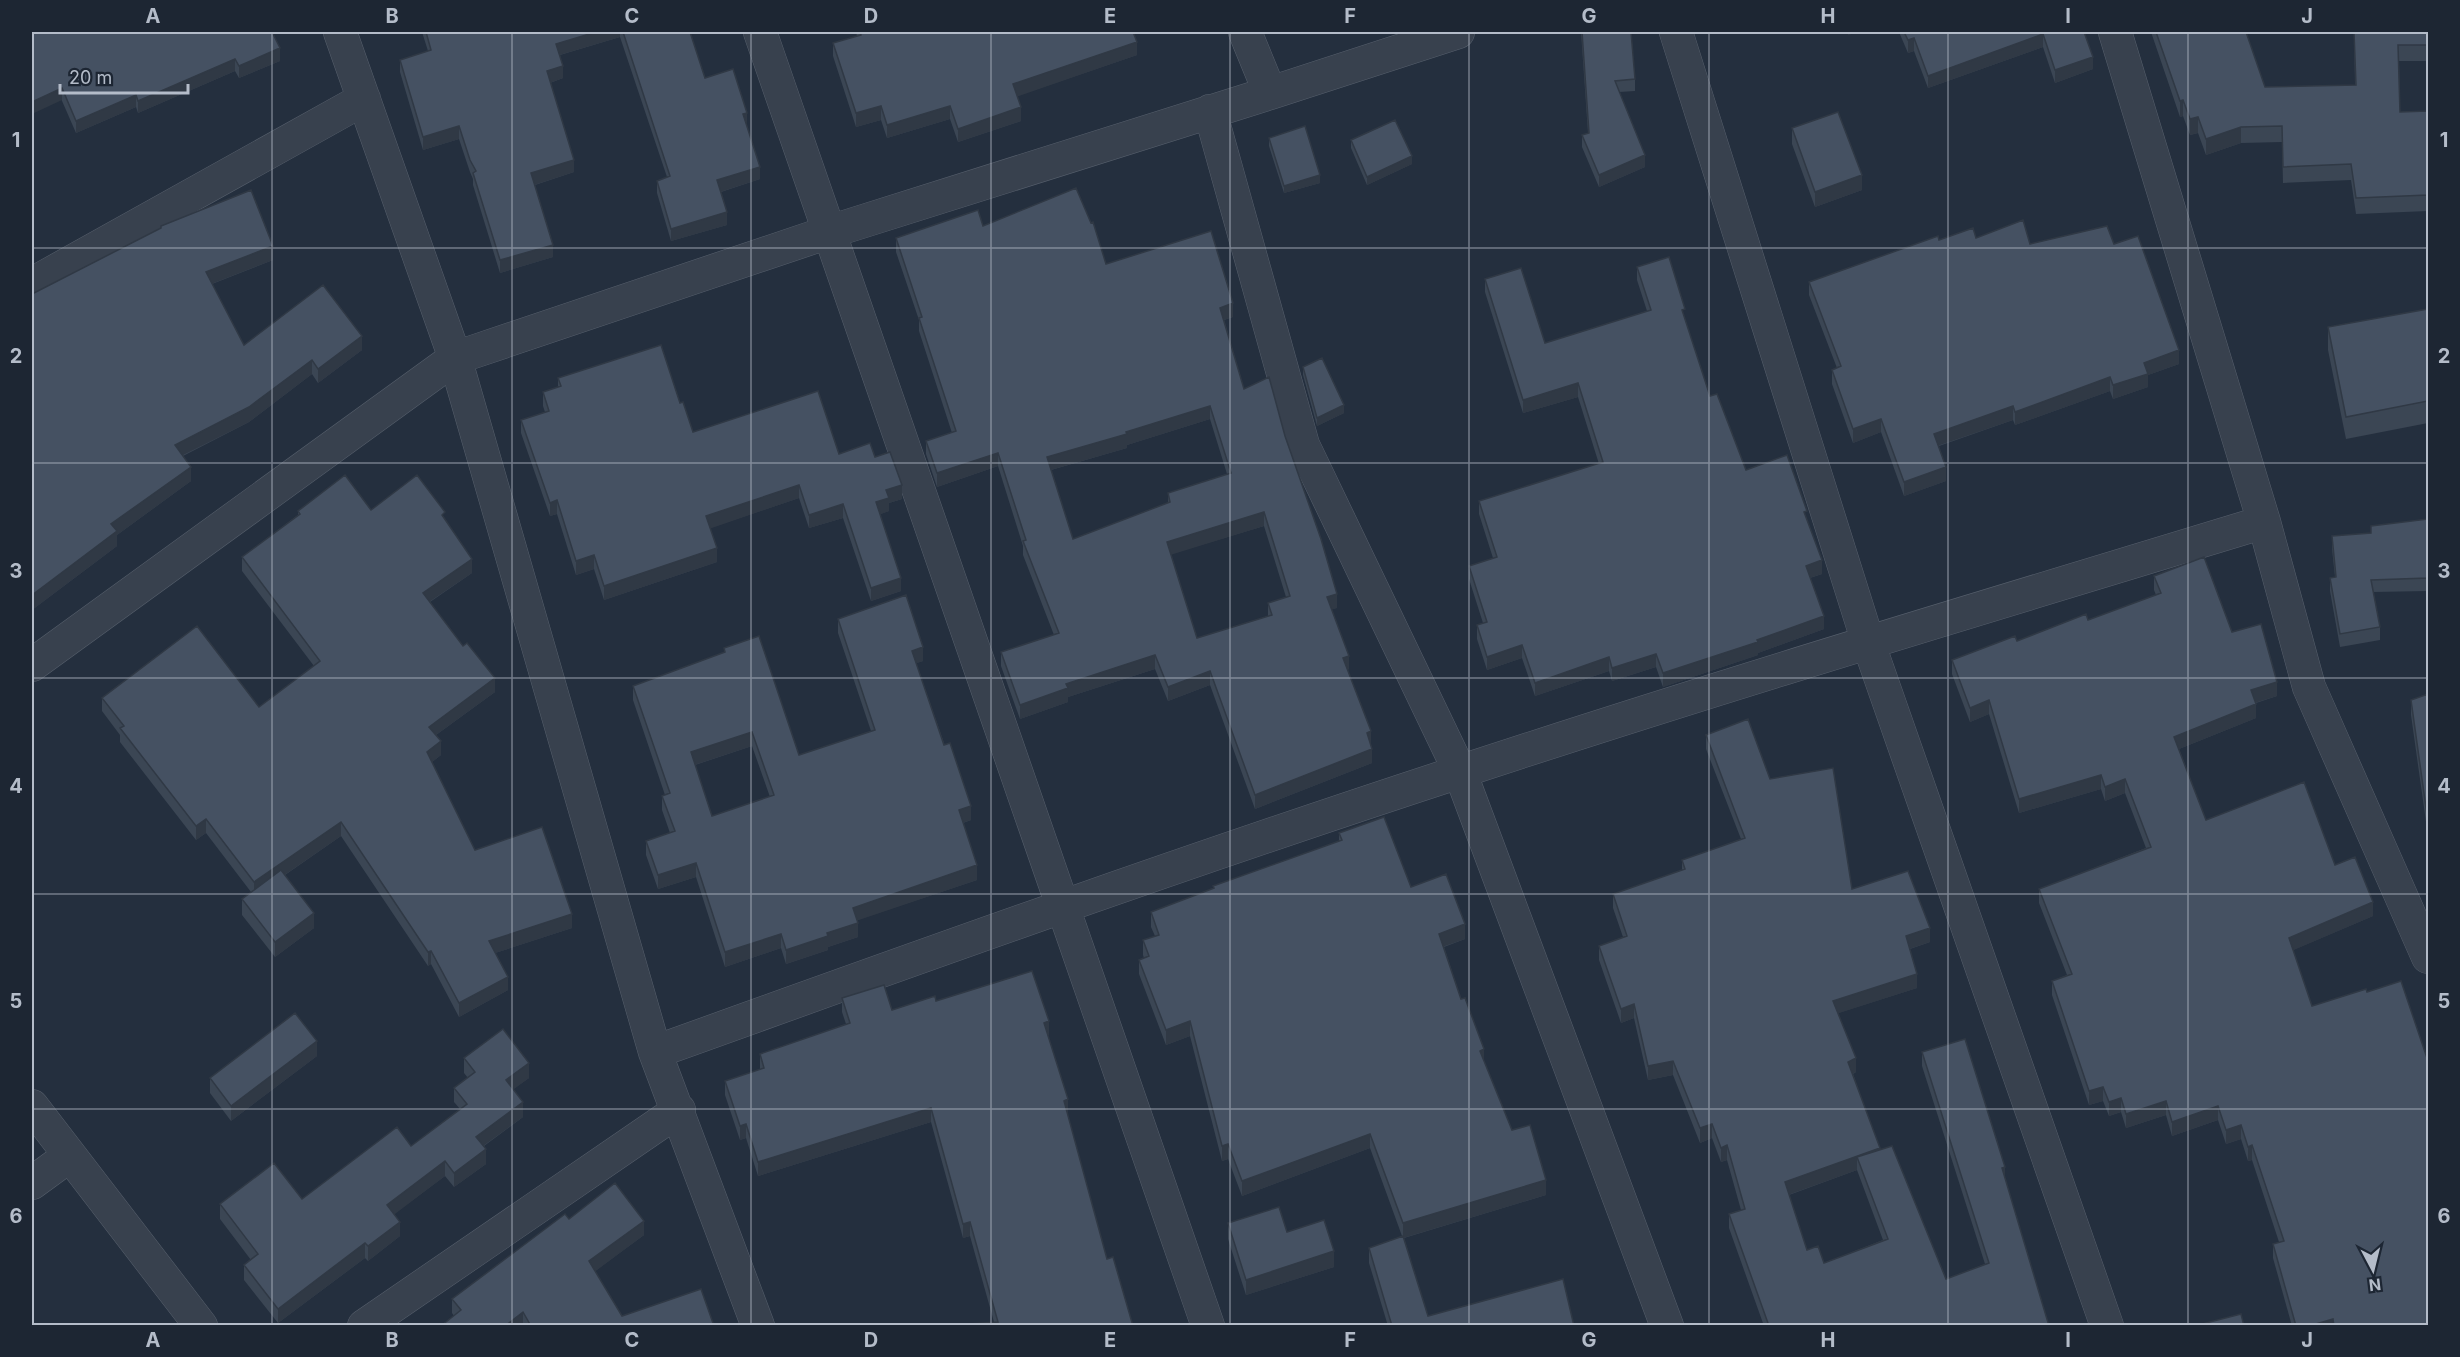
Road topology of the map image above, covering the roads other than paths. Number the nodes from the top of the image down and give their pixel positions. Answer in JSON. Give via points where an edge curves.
{"nodes":[{"id":1,"x":340,"y":32,"type":"edge"},
{"id":2,"x":760,"y":32,"type":"edge"},
{"id":3,"x":1245,"y":32,"type":"edge"},
{"id":4,"x":1458,"y":32,"type":"edge"},
{"id":5,"x":1676,"y":32,"type":"edge"},
{"id":6,"x":2115,"y":32,"type":"edge"},
{"id":7,"x":1270,"y":93,"type":"junction"},
{"id":8,"x":364,"y":99,"type":"junction"},
{"id":9,"x":1210,"y":111,"type":"junction"},
{"id":10,"x":829,"y":232,"type":"junction"},
{"id":11,"x":32,"y":284,"type":"edge"},
{"id":12,"x":455,"y":358,"type":"junction"},
{"id":13,"x":2264,"y":522,"type":"junction"},
{"id":14,"x":1868,"y":642,"type":"junction"},
{"id":15,"x":32,"y":664,"type":"edge"},
{"id":16,"x":1460,"y":772,"type":"junction"},
{"id":17,"x":1064,"y":905,"type":"junction"},
{"id":18,"x":2428,"y":957,"type":"edge"},
{"id":19,"x":655,"y":1052,"type":"junction"},
{"id":20,"x":32,"y":1106,"type":"edge"},
{"id":21,"x":679,"y":1110,"type":"junction"},
{"id":22,"x":69,"y":1156,"type":"junction"},
{"id":23,"x":32,"y":1184,"type":"edge"},
{"id":24,"x":201,"y":1326,"type":"edge"},
{"id":25,"x":364,"y":1326,"type":"edge"},
{"id":26,"x":758,"y":1326,"type":"edge"},
{"id":27,"x":1208,"y":1326,"type":"edge"},
{"id":28,"x":1668,"y":1326,"type":"edge"},
{"id":29,"x":2107,"y":1326,"type":"edge"}],
"edges":[{"from":1,"to":8,"type":"street"},
{"from":2,"to":10,"type":"street"},
{"from":3,"to":7,"type":"street"},
{"from":4,"to":7,"type":"street"},
{"from":5,"to":14,"type":"street"},
{"from":6,"to":13,"type":"street"},
{"from":7,"to":9,"type":"street"},
{"from":8,"to":11,"type":"street"},
{"from":8,"to":12,"type":"street"},
{"from":9,"to":10,"type":"street"},
{"from":9,"to":16,"type":"street","via":[[1303,445]]},
{"from":10,"to":12,"type":"street"},
{"from":10,"to":17,"type":"street"},
{"from":12,"to":15,"type":"street"},
{"from":12,"to":19,"type":"street"},
{"from":13,"to":14,"type":"street"},
{"from":13,"to":18,"type":"street","via":[[2309,687]]},
{"from":14,"to":16,"type":"street"},
{"from":14,"to":29,"type":"street"},
{"from":16,"to":17,"type":"street"},
{"from":16,"to":28,"type":"street"},
{"from":17,"to":19,"type":"street"},
{"from":17,"to":27,"type":"street"},
{"from":19,"to":21,"type":"street"},
{"from":20,"to":22,"type":"street"},
{"from":21,"to":25,"type":"street"},
{"from":21,"to":26,"type":"street"},
{"from":22,"to":23,"type":"street"},
{"from":22,"to":24,"type":"street"}]}
